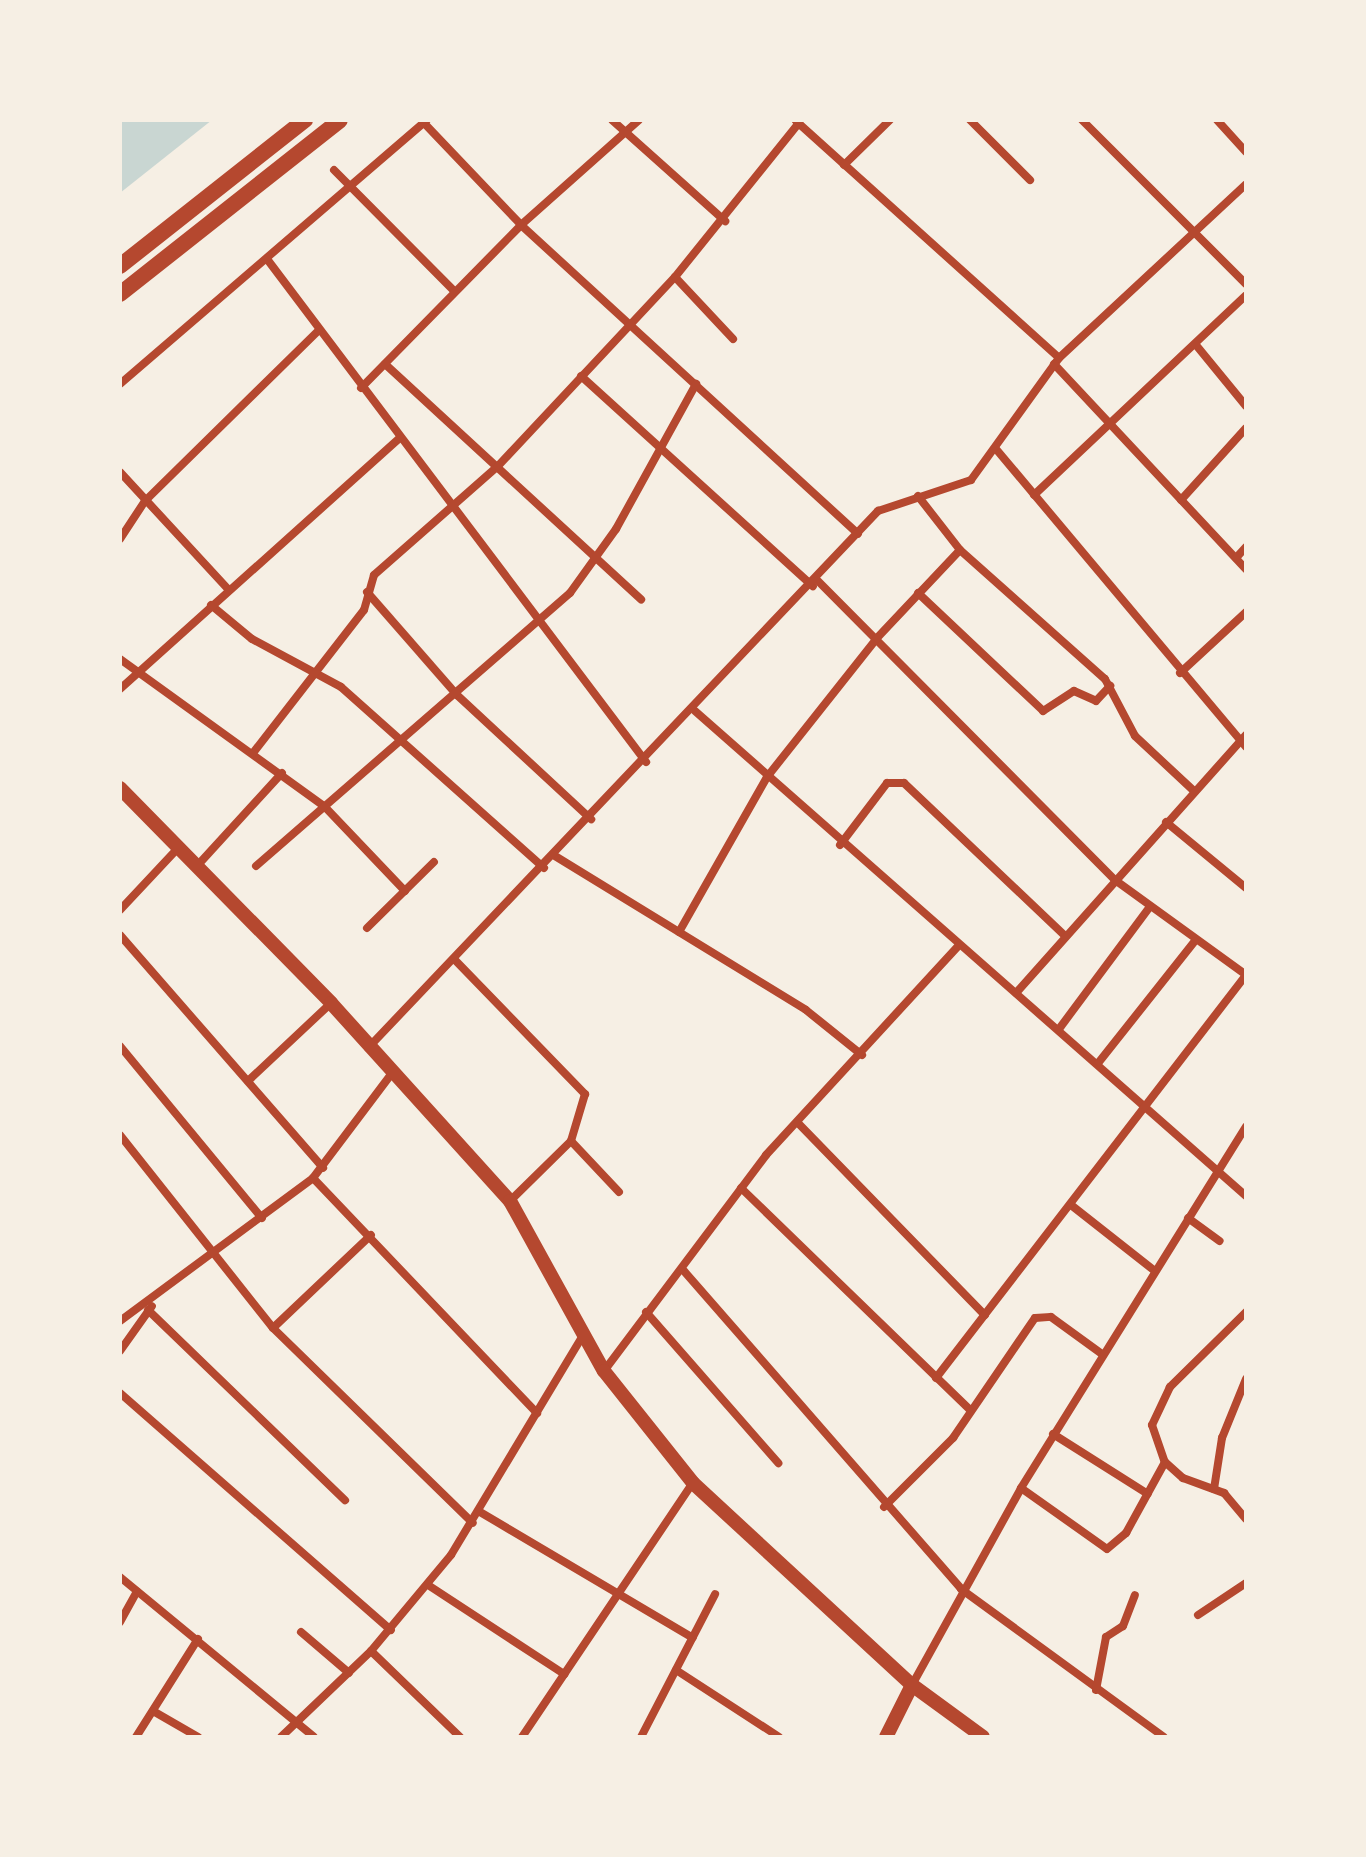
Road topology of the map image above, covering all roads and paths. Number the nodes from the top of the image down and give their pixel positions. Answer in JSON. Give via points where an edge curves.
{"nodes":[{"id":1,"x":305,"y":120,"type":"edge"},
{"id":2,"x":340,"y":120,"type":"edge"},
{"id":3,"x":612,"y":120,"type":"edge"},
{"id":4,"x":639,"y":120,"type":"edge"},
{"id":5,"x":890,"y":120,"type":"edge"},
{"id":6,"x":970,"y":120,"type":"edge"},
{"id":7,"x":1082,"y":120,"type":"edge"},
{"id":8,"x":1217,"y":120,"type":"edge"},
{"id":9,"x":426,"y":121,"type":"edge"},
{"id":10,"x":798,"y":122,"type":"edge"},
{"id":11,"x":627,"y":134,"type":"junction"},
{"id":12,"x":1246,"y":152,"type":"edge"},
{"id":13,"x":844,"y":165,"type":"junction"},
{"id":14,"x":334,"y":170,"type":"dead end"},
{"id":15,"x":1030,"y":180,"type":"dead end"},
{"id":16,"x":1246,"y":184,"type":"edge"},
{"id":17,"x":348,"y":185,"type":"junction"},
{"id":18,"x":725,"y":221,"type":"junction"},
{"id":19,"x":521,"y":225,"type":"junction"},
{"id":20,"x":1197,"y":232,"type":"junction"},
{"id":21,"x":267,"y":259,"type":"junction"},
{"id":22,"x":120,"y":266,"type":"edge"},
{"id":23,"x":675,"y":277,"type":"junction"},
{"id":24,"x":1246,"y":284,"type":"edge"},
{"id":25,"x":454,"y":291,"type":"junction"},
{"id":26,"x":120,"y":294,"type":"edge"},
{"id":27,"x":1246,"y":295,"type":"edge"},
{"id":28,"x":631,"y":324,"type":"junction"},
{"id":29,"x":319,"y":330,"type":"junction"},
{"id":30,"x":733,"y":339,"type":"dead end"},
{"id":31,"x":1196,"y":345,"type":"junction"},
{"id":32,"x":1057,"y":361,"type":"junction"},
{"id":33,"x":385,"y":364,"type":"junction"},
{"id":34,"x":581,"y":376,"type":"junction"},
{"id":35,"x":120,"y":384,"type":"edge"},
{"id":36,"x":696,"y":384,"type":"junction"},
{"id":37,"x":361,"y":388,"type":"junction"},
{"id":38,"x":1246,"y":406,"type":"edge"},
{"id":39,"x":1111,"y":425,"type":"junction"},
{"id":40,"x":1246,"y":428,"type":"edge"},
{"id":41,"x":399,"y":439,"type":"junction"},
{"id":42,"x":661,"y":448,"type":"junction"},
{"id":43,"x":996,"y":449,"type":"junction"},
{"id":44,"x":498,"y":466,"type":"junction"},
{"id":45,"x":120,"y":472,"type":"edge"},
{"id":46,"x":1034,"y":495,"type":"junction"},
{"id":47,"x":918,"y":496,"type":"junction"},
{"id":48,"x":1181,"y":500,"type":"junction"},
{"id":49,"x":145,"y":501,"type":"junction"},
{"id":50,"x":451,"y":509,"type":"junction"},
{"id":51,"x":858,"y":534,"type":"junction"},
{"id":52,"x":120,"y":539,"type":"edge"},
{"id":53,"x":1246,"y":547,"type":"edge"},
{"id":54,"x":960,"y":550,"type":"junction"},
{"id":55,"x":1236,"y":558,"type":"junction"},
{"id":56,"x":597,"y":559,"type":"junction"},
{"id":57,"x":1246,"y":569,"type":"edge"},
{"id":58,"x":816,"y":584,"type":"junction"},
{"id":59,"x":228,"y":589,"type":"junction"},
{"id":60,"x":367,"y":592,"type":"junction"},
{"id":61,"x":918,"y":593,"type":"junction"},
{"id":62,"x":641,"y":599,"type":"dead end"},
{"id":63,"x":211,"y":605,"type":"junction"},
{"id":64,"x":1246,"y":612,"type":"edge"},
{"id":65,"x":539,"y":624,"type":"junction"},
{"id":66,"x":877,"y":638,"type":"junction"},
{"id":67,"x":120,"y":659,"type":"edge"},
{"id":68,"x":137,"y":672,"type":"junction"},
{"id":69,"x":316,"y":672,"type":"junction"},
{"id":70,"x":1180,"y":673,"type":"junction"},
{"id":71,"x":1110,"y":686,"type":"junction"},
{"id":72,"x":120,"y":689,"type":"edge"},
{"id":73,"x":457,"y":695,"type":"junction"},
{"id":74,"x":695,"y":711,"type":"junction"},
{"id":75,"x":405,"y":739,"type":"junction"},
{"id":76,"x":1244,"y":741,"type":"edge"},
{"id":77,"x":253,"y":753,"type":"junction"},
{"id":78,"x":646,"y":762,"type":"junction"},
{"id":79,"x":282,"y":773,"type":"junction"},
{"id":80,"x":767,"y":777,"type":"junction"},
{"id":81,"x":120,"y":788,"type":"edge"},
{"id":82,"x":1194,"y":791,"type":"junction"},
{"id":83,"x":325,"y":807,"type":"junction"},
{"id":84,"x":591,"y":819,"type":"junction"},
{"id":85,"x":1166,"y":822,"type":"junction"},
{"id":86,"x":840,"y":845,"type":"junction"},
{"id":87,"x":178,"y":848,"type":"junction"},
{"id":88,"x":555,"y":856,"type":"junction"},
{"id":89,"x":434,"y":862,"type":"dead end"},
{"id":90,"x":256,"y":866,"type":"dead end"},
{"id":91,"x":196,"y":867,"type":"junction"},
{"id":92,"x":544,"y":868,"type":"junction"},
{"id":93,"x":1115,"y":880,"type":"junction"},
{"id":94,"x":1246,"y":888,"type":"edge"},
{"id":95,"x":405,"y":891,"type":"junction"},
{"id":96,"x":1149,"y":908,"type":"junction"},
{"id":97,"x":120,"y":910,"type":"edge"},
{"id":98,"x":367,"y":928,"type":"dead end"},
{"id":99,"x":679,"y":932,"type":"junction"},
{"id":100,"x":120,"y":935,"type":"edge"},
{"id":101,"x":1065,"y":936,"type":"junction"},
{"id":102,"x":1195,"y":941,"type":"junction"},
{"id":103,"x":958,"y":946,"type":"junction"},
{"id":104,"x":455,"y":960,"type":"junction"},
{"id":105,"x":1246,"y":975,"type":"edge"},
{"id":106,"x":1016,"y":993,"type":"junction"},
{"id":107,"x":331,"y":1003,"type":"junction"},
{"id":108,"x":1059,"y":1029,"type":"junction"},
{"id":109,"x":120,"y":1046,"type":"edge"},
{"id":110,"x":368,"y":1049,"type":"junction"},
{"id":111,"x":862,"y":1055,"type":"junction"},
{"id":112,"x":1099,"y":1062,"type":"junction"},
{"id":113,"x":390,"y":1076,"type":"junction"},
{"id":114,"x":248,"y":1081,"type":"junction"},
{"id":115,"x":1148,"y":1107,"type":"junction"},
{"id":116,"x":798,"y":1123,"type":"junction"},
{"id":117,"x":1246,"y":1126,"type":"edge"},
{"id":118,"x":120,"y":1135,"type":"edge"},
{"id":119,"x":571,"y":1141,"type":"junction"},
{"id":120,"x":323,"y":1168,"type":"junction"},
{"id":121,"x":1218,"y":1172,"type":"junction"},
{"id":122,"x":313,"y":1178,"type":"junction"},
{"id":123,"x":741,"y":1188,"type":"junction"},
{"id":124,"x":619,"y":1192,"type":"dead end"},
{"id":125,"x":1246,"y":1196,"type":"edge"},
{"id":126,"x":510,"y":1201,"type":"junction"},
{"id":127,"x":1071,"y":1205,"type":"junction"},
{"id":128,"x":262,"y":1218,"type":"junction"},
{"id":129,"x":1188,"y":1218,"type":"junction"},
{"id":130,"x":371,"y":1235,"type":"junction"},
{"id":131,"x":1220,"y":1241,"type":"dead end"},
{"id":132,"x":217,"y":1253,"type":"junction"},
{"id":133,"x":684,"y":1271,"type":"junction"},
{"id":134,"x":1155,"y":1271,"type":"junction"},
{"id":135,"x":158,"y":1297,"type":"junction"},
{"id":136,"x":148,"y":1310,"type":"junction"},
{"id":137,"x":646,"y":1312,"type":"junction"},
{"id":138,"x":1246,"y":1312,"type":"edge"},
{"id":139,"x":985,"y":1315,"type":"junction"},
{"id":140,"x":120,"y":1321,"type":"edge"},
{"id":141,"x":273,"y":1328,"type":"junction"},
{"id":142,"x":583,"y":1335,"type":"junction"},
{"id":143,"x":120,"y":1351,"type":"edge"},
{"id":144,"x":1102,"y":1354,"type":"junction"},
{"id":145,"x":604,"y":1371,"type":"junction"},
{"id":146,"x":936,"y":1378,"type":"junction"},
{"id":147,"x":1246,"y":1379,"type":"edge"},
{"id":148,"x":120,"y":1393,"type":"edge"},
{"id":149,"x":970,"y":1410,"type":"junction"},
{"id":150,"x":537,"y":1413,"type":"junction"},
{"id":151,"x":1053,"y":1434,"type":"junction"},
{"id":152,"x":1165,"y":1462,"type":"junction"},
{"id":153,"x":778,"y":1463,"type":"dead end"},
{"id":154,"x":693,"y":1483,"type":"junction"},
{"id":155,"x":1021,"y":1488,"type":"junction"},
{"id":156,"x":1214,"y":1489,"type":"junction"},
{"id":157,"x":1148,"y":1494,"type":"junction"},
{"id":158,"x":345,"y":1500,"type":"dead end"},
{"id":159,"x":884,"y":1507,"type":"junction"},
{"id":160,"x":480,"y":1512,"type":"junction"},
{"id":161,"x":1245,"y":1515,"type":"edge"},
{"id":162,"x":473,"y":1523,"type":"junction"},
{"id":163,"x":120,"y":1577,"type":"edge"},
{"id":164,"x":1246,"y":1583,"type":"edge"},
{"id":165,"x":428,"y":1585,"type":"junction"},
{"id":166,"x":961,"y":1589,"type":"junction"},
{"id":167,"x":137,"y":1591,"type":"junction"},
{"id":168,"x":616,"y":1593,"type":"junction"},
{"id":169,"x":715,"y":1594,"type":"dead end"},
{"id":170,"x":1135,"y":1595,"type":"dead end"},
{"id":171,"x":1198,"y":1615,"type":"dead end"},
{"id":172,"x":120,"y":1622,"type":"edge"},
{"id":173,"x":391,"y":1630,"type":"junction"},
{"id":174,"x":301,"y":1632,"type":"dead end"},
{"id":175,"x":693,"y":1638,"type":"junction"},
{"id":176,"x":198,"y":1639,"type":"junction"},
{"id":177,"x":371,"y":1651,"type":"junction"},
{"id":178,"x":676,"y":1670,"type":"junction"},
{"id":179,"x":349,"y":1673,"type":"junction"},
{"id":180,"x":564,"y":1674,"type":"junction"},
{"id":181,"x":912,"y":1685,"type":"junction"},
{"id":182,"x":1096,"y":1690,"type":"junction"},
{"id":183,"x":153,"y":1711,"type":"junction"},
{"id":184,"x":296,"y":1720,"type":"junction"},
{"id":185,"x":136,"y":1737,"type":"edge"},
{"id":186,"x":198,"y":1737,"type":"edge"},
{"id":187,"x":281,"y":1737,"type":"edge"},
{"id":188,"x":314,"y":1737,"type":"edge"},
{"id":189,"x":460,"y":1737,"type":"edge"},
{"id":190,"x":522,"y":1737,"type":"edge"},
{"id":191,"x":641,"y":1737,"type":"edge"},
{"id":192,"x":779,"y":1737,"type":"edge"},
{"id":193,"x":886,"y":1737,"type":"edge"},
{"id":194,"x":983,"y":1737,"type":"edge"},
{"id":195,"x":1164,"y":1737,"type":"edge"}],
"edges":[{"from":1,"to":22,"type":"main road"},
{"from":2,"to":26,"type":"main road"},
{"from":3,"to":11,"type":"street"},
{"from":4,"to":11,"type":"street"},
{"from":5,"to":13,"type":"street"},
{"from":6,"to":15,"type":"street"},
{"from":7,"to":20,"type":"street"},
{"from":8,"to":12,"type":"street"},
{"from":9,"to":17,"type":"street"},
{"from":9,"to":19,"type":"street"},
{"from":10,"to":13,"type":"street"},
{"from":10,"to":18,"type":"street"},
{"from":11,"to":18,"type":"street"},
{"from":11,"to":19,"type":"street"},
{"from":13,"to":32,"type":"street"},
{"from":14,"to":17,"type":"street"},
{"from":16,"to":20,"type":"street"},
{"from":17,"to":21,"type":"street"},
{"from":17,"to":25,"type":"street"},
{"from":18,"to":23,"type":"street"},
{"from":19,"to":25,"type":"street"},
{"from":19,"to":28,"type":"street"},
{"from":20,"to":24,"type":"street"},
{"from":20,"to":32,"type":"street"},
{"from":21,"to":29,"type":"street"},
{"from":21,"to":35,"type":"street"},
{"from":23,"to":28,"type":"street"},
{"from":23,"to":30,"type":"street"},
{"from":25,"to":33,"type":"street"},
{"from":27,"to":31,"type":"street"},
{"from":28,"to":34,"type":"street"},
{"from":28,"to":36,"type":"street"},
{"from":29,"to":37,"type":"street"},
{"from":29,"to":49,"type":"street"},
{"from":31,"to":38,"type":"street"},
{"from":31,"to":39,"type":"street"},
{"from":32,"to":39,"type":"street"},
{"from":32,"to":43,"type":"street"},
{"from":33,"to":37,"type":"street"},
{"from":33,"to":44,"type":"street"},
{"from":34,"to":42,"type":"street"},
{"from":34,"to":44,"type":"street"},
{"from":36,"to":42,"type":"street"},
{"from":36,"to":51,"type":"street"},
{"from":37,"to":41,"type":"street"},
{"from":39,"to":46,"type":"street"},
{"from":39,"to":48,"type":"street"},
{"from":40,"to":48,"type":"street"},
{"from":41,"to":50,"type":"street"},
{"from":41,"to":59,"type":"street"},
{"from":42,"to":56,"type":"street"},
{"from":42,"to":58,"type":"street"},
{"from":43,"to":46,"type":"street"},
{"from":43,"to":47,"type":"street","via":[[971,480]]},
{"from":44,"to":50,"type":"street"},
{"from":44,"to":56,"type":"street"},
{"from":45,"to":49,"type":"street"},
{"from":46,"to":70,"type":"street"},
{"from":47,"to":51,"type":"street","via":[[890,502]]},
{"from":47,"to":54,"type":"street"},
{"from":48,"to":55,"type":"street"},
{"from":49,"to":52,"type":"street"},
{"from":49,"to":59,"type":"street"},
{"from":50,"to":60,"type":"street","via":[[374,575]]},
{"from":50,"to":65,"type":"street"},
{"from":51,"to":58,"type":"street"},
{"from":53,"to":55,"type":"street"},
{"from":54,"to":61,"type":"street"},
{"from":54,"to":71,"type":"street"},
{"from":55,"to":57,"type":"street"},
{"from":56,"to":62,"type":"street"},
{"from":56,"to":65,"type":"street"},
{"from":58,"to":66,"type":"street"},
{"from":58,"to":74,"type":"street"},
{"from":59,"to":63,"type":"street"},
{"from":60,"to":69,"type":"street","via":[[364,610]]},
{"from":60,"to":73,"type":"street"},
{"from":61,"to":66,"type":"street"},
{"from":61,"to":71,"type":"street","via":[[1043,711],[1074,691],[1096,701]]},
{"from":63,"to":68,"type":"street"},
{"from":63,"to":69,"type":"street","via":[[252,639]]},
{"from":64,"to":70,"type":"street"},
{"from":65,"to":73,"type":"street"},
{"from":65,"to":78,"type":"street"},
{"from":66,"to":80,"type":"street"},
{"from":66,"to":93,"type":"street"},
{"from":67,"to":68,"type":"street"},
{"from":68,"to":72,"type":"street"},
{"from":68,"to":77,"type":"street"},
{"from":69,"to":75,"type":"street"},
{"from":69,"to":77,"type":"street"},
{"from":70,"to":76,"type":"street"},
{"from":71,"to":82,"type":"street","via":[[1135,736]]},
{"from":73,"to":75,"type":"street"},
{"from":73,"to":84,"type":"street"},
{"from":74,"to":78,"type":"street"},
{"from":74,"to":80,"type":"street"},
{"from":75,"to":83,"type":"street"},
{"from":75,"to":92,"type":"street"},
{"from":76,"to":82,"type":"street"},
{"from":77,"to":79,"type":"street"},
{"from":78,"to":84,"type":"street"},
{"from":79,"to":83,"type":"street"},
{"from":79,"to":91,"type":"street"},
{"from":80,"to":86,"type":"street"},
{"from":80,"to":99,"type":"street"},
{"from":81,"to":87,"type":"street"},
{"from":82,"to":85,"type":"street"},
{"from":83,"to":90,"type":"street"},
{"from":83,"to":95,"type":"street"},
{"from":84,"to":88,"type":"street"},
{"from":85,"to":93,"type":"street"},
{"from":85,"to":94,"type":"street"},
{"from":86,"to":101,"type":"street","via":[[887,783],[904,783]]},
{"from":86,"to":103,"type":"street"},
{"from":87,"to":91,"type":"street"},
{"from":87,"to":97,"type":"street"},
{"from":88,"to":92,"type":"street"},
{"from":88,"to":99,"type":"street"},
{"from":89,"to":95,"type":"street"},
{"from":91,"to":107,"type":"street"},
{"from":92,"to":104,"type":"street"},
{"from":93,"to":96,"type":"street"},
{"from":93,"to":101,"type":"street"},
{"from":95,"to":98,"type":"street"},
{"from":96,"to":102,"type":"street"},
{"from":96,"to":108,"type":"street"},
{"from":99,"to":111,"type":"street","via":[[806,1010]]},
{"from":100,"to":114,"type":"street"},
{"from":101,"to":106,"type":"street"},
{"from":102,"to":105,"type":"street"},
{"from":102,"to":112,"type":"street"},
{"from":103,"to":106,"type":"street"},
{"from":103,"to":111,"type":"street"},
{"from":104,"to":110,"type":"street"},
{"from":104,"to":119,"type":"street","via":[[585,1094]]},
{"from":105,"to":115,"type":"street"},
{"from":106,"to":108,"type":"street"},
{"from":107,"to":110,"type":"street"},
{"from":107,"to":114,"type":"street"},
{"from":108,"to":112,"type":"street"},
{"from":109,"to":128,"type":"street"},
{"from":110,"to":113,"type":"street"},
{"from":111,"to":116,"type":"street"},
{"from":112,"to":115,"type":"street"},
{"from":113,"to":120,"type":"street"},
{"from":113,"to":126,"type":"street"},
{"from":114,"to":120,"type":"street"},
{"from":115,"to":121,"type":"street"},
{"from":115,"to":127,"type":"street"},
{"from":116,"to":123,"type":"street"},
{"from":116,"to":139,"type":"street"},
{"from":117,"to":121,"type":"street"},
{"from":118,"to":132,"type":"street"},
{"from":119,"to":124,"type":"street"},
{"from":119,"to":126,"type":"street"},
{"from":120,"to":122,"type":"street"},
{"from":121,"to":125,"type":"street"},
{"from":121,"to":129,"type":"street"},
{"from":122,"to":128,"type":"street"},
{"from":122,"to":130,"type":"street"},
{"from":123,"to":133,"type":"street"},
{"from":123,"to":146,"type":"street"},
{"from":126,"to":142,"type":"street"},
{"from":127,"to":134,"type":"street"},
{"from":127,"to":139,"type":"street"},
{"from":128,"to":132,"type":"street"},
{"from":129,"to":131,"type":"street"},
{"from":129,"to":134,"type":"street"},
{"from":130,"to":141,"type":"street"},
{"from":130,"to":150,"type":"street"},
{"from":132,"to":135,"type":"street"},
{"from":132,"to":141,"type":"street"},
{"from":133,"to":137,"type":"street"},
{"from":133,"to":159,"type":"street"},
{"from":134,"to":144,"type":"street"},
{"from":135,"to":136,"type":"street"},
{"from":135,"to":140,"type":"street"},
{"from":136,"to":143,"type":"street"},
{"from":136,"to":158,"type":"street"},
{"from":137,"to":145,"type":"street"},
{"from":137,"to":153,"type":"street"},
{"from":138,"to":152,"type":"street","via":[[1170,1387],[1156,1408],[1153,1442]]},
{"from":139,"to":146,"type":"street"},
{"from":141,"to":162,"type":"street"},
{"from":142,"to":145,"type":"street"},
{"from":142,"to":150,"type":"street"},
{"from":144,"to":149,"type":"street","via":[[1051,1317],[1035,1318]]},
{"from":144,"to":151,"type":"street"},
{"from":145,"to":154,"type":"street"},
{"from":146,"to":149,"type":"street"},
{"from":147,"to":156,"type":"street","via":[[1222,1438]]},
{"from":148,"to":173,"type":"street"},
{"from":149,"to":159,"type":"street","via":[[953,1438]]},
{"from":150,"to":160,"type":"street"},
{"from":151,"to":155,"type":"street"},
{"from":151,"to":157,"type":"street"},
{"from":152,"to":156,"type":"street","via":[[1183,1478]]},
{"from":152,"to":157,"type":"street"},
{"from":154,"to":168,"type":"street"},
{"from":154,"to":181,"type":"street"},
{"from":155,"to":157,"type":"street","via":[[1107,1549],[1126,1533]]},
{"from":155,"to":166,"type":"street"},
{"from":156,"to":161,"type":"street"},
{"from":159,"to":166,"type":"street"},
{"from":160,"to":162,"type":"street"},
{"from":160,"to":168,"type":"street"},
{"from":162,"to":165,"type":"street"},
{"from":163,"to":167,"type":"street"},
{"from":164,"to":171,"type":"street"},
{"from":165,"to":173,"type":"street"},
{"from":165,"to":180,"type":"street"},
{"from":166,"to":181,"type":"street"},
{"from":166,"to":182,"type":"street"},
{"from":167,"to":172,"type":"street"},
{"from":167,"to":176,"type":"street"},
{"from":168,"to":175,"type":"street"},
{"from":168,"to":180,"type":"street"},
{"from":169,"to":175,"type":"street"},
{"from":170,"to":182,"type":"street","via":[[1123,1626],[1106,1637]]},
{"from":173,"to":177,"type":"street"},
{"from":174,"to":179,"type":"street"},
{"from":175,"to":178,"type":"street"},
{"from":176,"to":183,"type":"street"},
{"from":176,"to":184,"type":"street"},
{"from":177,"to":179,"type":"street"},
{"from":177,"to":189,"type":"street"},
{"from":178,"to":191,"type":"street"},
{"from":178,"to":192,"type":"street"},
{"from":179,"to":184,"type":"street"},
{"from":180,"to":190,"type":"street"},
{"from":181,"to":193,"type":"street"},
{"from":181,"to":194,"type":"street"},
{"from":182,"to":195,"type":"street"},
{"from":183,"to":185,"type":"street"},
{"from":183,"to":186,"type":"street"},
{"from":184,"to":187,"type":"street"},
{"from":184,"to":188,"type":"street"}]}
